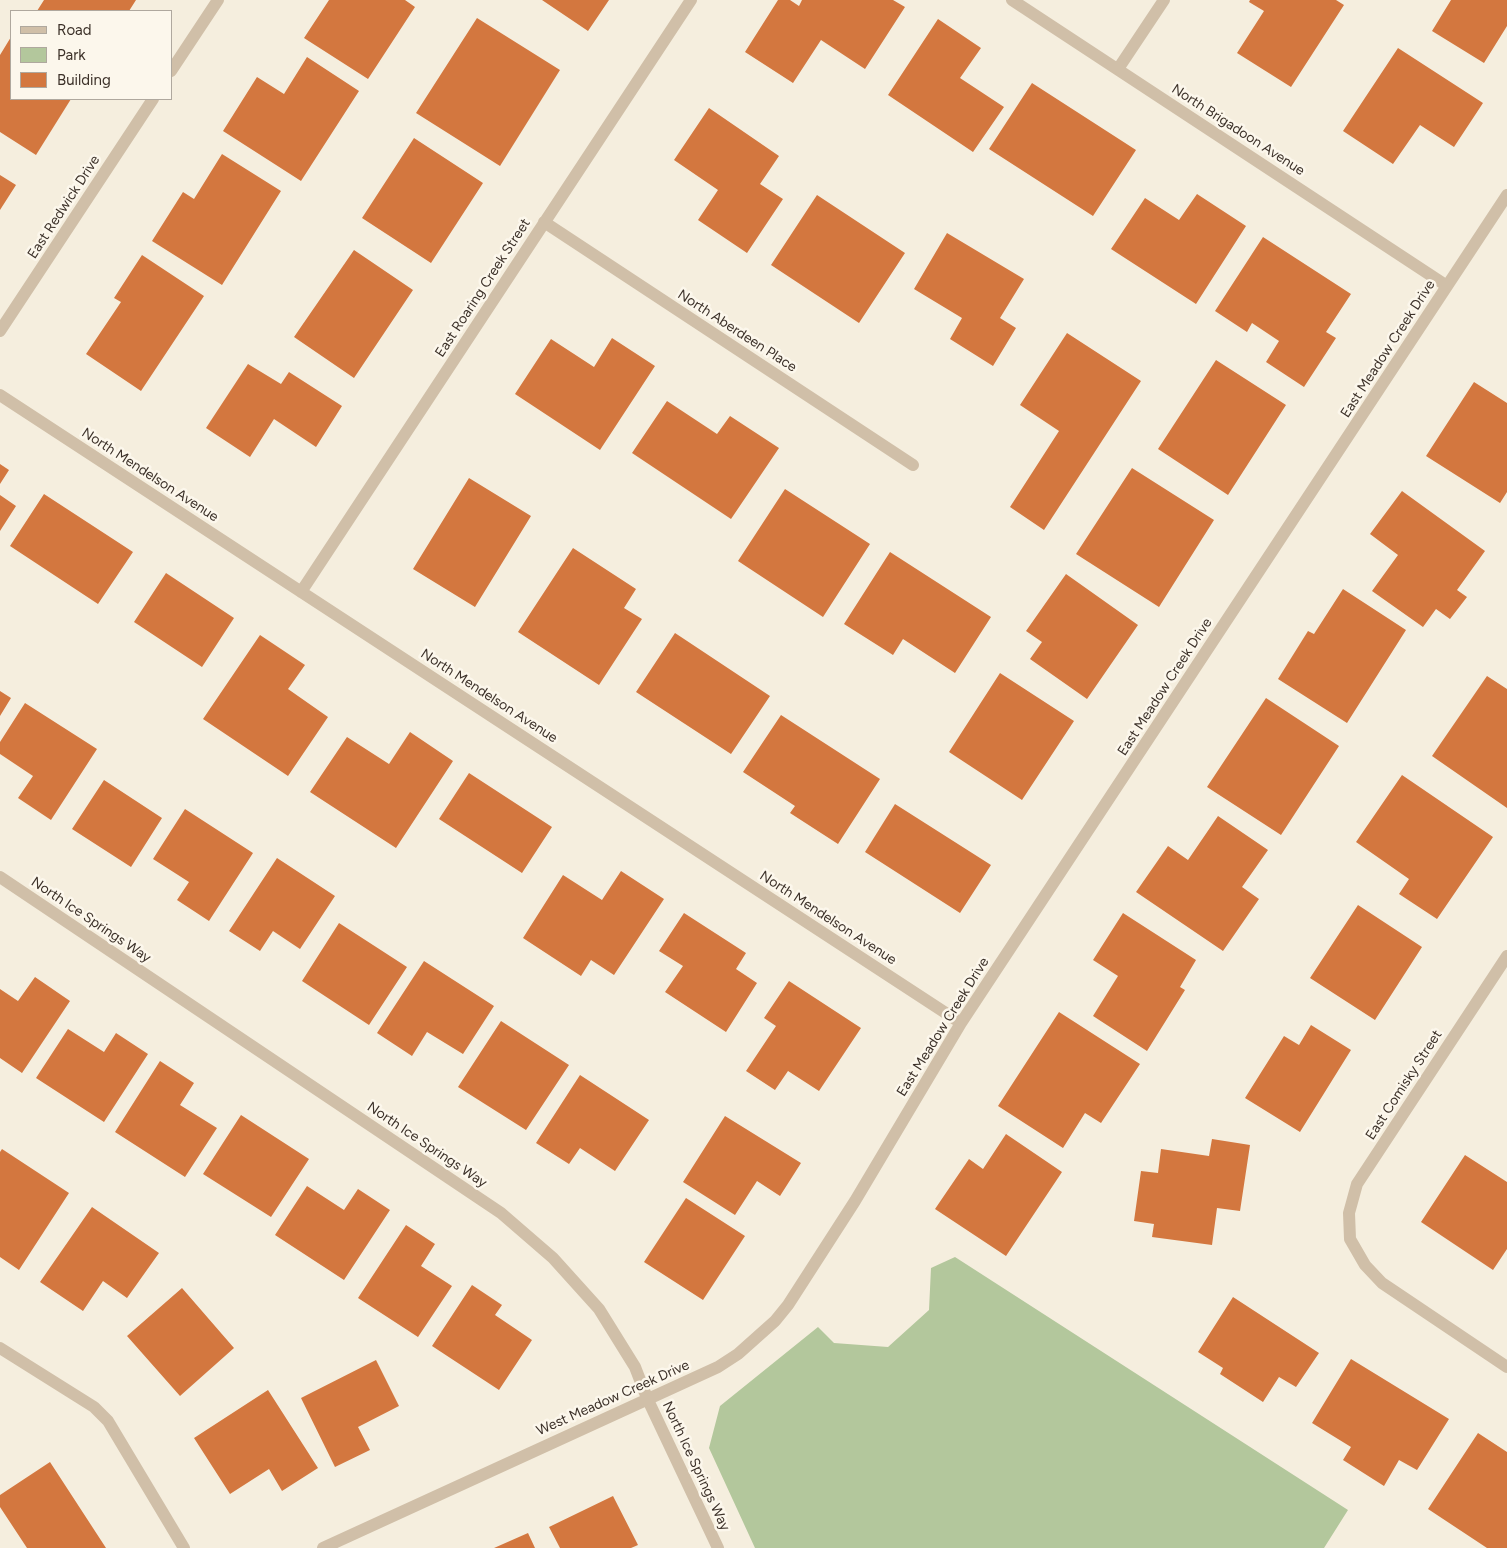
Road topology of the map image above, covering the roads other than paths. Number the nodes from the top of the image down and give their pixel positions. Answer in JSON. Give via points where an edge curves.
{"nodes":[{"id":1,"x":218,"y":0,"type":"edge"},
{"id":2,"x":691,"y":0,"type":"edge"},
{"id":3,"x":1012,"y":0,"type":"edge"},
{"id":4,"x":1164,"y":0,"type":"edge"},
{"id":5,"x":172,"y":69,"type":"edge"},
{"id":6,"x":1118,"y":69,"type":"junction"},
{"id":7,"x":152,"y":100,"type":"edge"},
{"id":8,"x":1507,"y":195,"type":"edge"},
{"id":9,"x":544,"y":222,"type":"junction"},
{"id":10,"x":1447,"y":286,"type":"junction"},
{"id":11,"x":0,"y":331,"type":"edge"},
{"id":12,"x":0,"y":395,"type":"edge"},
{"id":13,"x":913,"y":465,"type":"dead end"},
{"id":14,"x":301,"y":592,"type":"junction"},
{"id":15,"x":0,"y":877,"type":"edge"},
{"id":16,"x":1507,"y":956,"type":"edge"},
{"id":17,"x":961,"y":1023,"type":"junction"},
{"id":18,"x":855,"y":1201,"type":"joint"},
{"id":19,"x":0,"y":1348,"type":"edge"},
{"id":20,"x":1507,"y":1367,"type":"edge"},
{"id":21,"x":647,"y":1398,"type":"junction"},
{"id":22,"x":184,"y":1548,"type":"edge"},
{"id":23,"x":323,"y":1548,"type":"edge"},
{"id":24,"x":718,"y":1548,"type":"edge"}],
"edges":[{"from":1,"to":5,"type":"street"},
{"from":2,"to":9,"type":"street","name":"East Roaring Creek Street"},
{"from":3,"to":6,"type":"street","name":"North Brigadoon Avenue"},
{"from":4,"to":6,"type":"street"},
{"from":6,"to":10,"type":"street","name":"North Brigadoon Avenue"},
{"from":7,"to":11,"type":"street","name":"East Redwick Drive"},
{"from":8,"to":10,"type":"street","name":"East Meadow Creek Drive"},
{"from":9,"to":13,"type":"street","name":"North Aberdeen Place"},
{"from":9,"to":14,"type":"street","name":"East Roaring Creek Street"},
{"from":10,"to":17,"type":"street","name":"East Meadow Creek Drive"},
{"from":12,"to":14,"type":"street","name":"North Mendelson Avenue"},
{"from":14,"to":17,"type":"street","name":"North Mendelson Avenue"},
{"from":15,"to":21,"type":"street","name":"North Ice Springs Way","via":[[502,1213],[553,1258],[599,1309],[635,1367]]},
{"from":16,"to":20,"type":"street","name":"East Comisky Street","via":[[1357,1184],[1349,1213],[1350,1239],[1364,1265],[1382,1284]]},
{"from":17,"to":18,"type":"street","name":"East Meadow Creek Drive"},
{"from":18,"to":21,"type":"street","name":"West Meadow Creek Drive","via":[[775,1321],[718,1367]]},
{"from":19,"to":22,"type":"street","via":[[94,1408],[108,1421]]},
{"from":21,"to":23,"type":"street","name":"West Meadow Creek Drive"},
{"from":21,"to":24,"type":"street","name":"North Ice Springs Way"}]}
